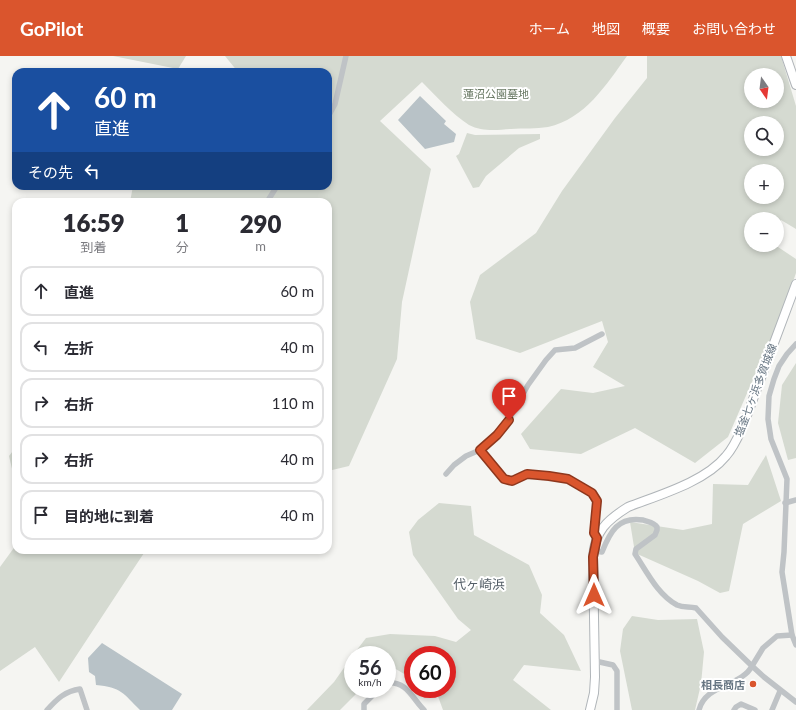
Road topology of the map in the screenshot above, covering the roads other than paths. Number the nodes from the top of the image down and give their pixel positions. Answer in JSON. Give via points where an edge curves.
{"nodes":[{"id":1,"x":346,"y":56,"type":"edge"},
{"id":2,"x":786,"y":56,"type":"edge"},
{"id":3,"x":796,"y":85,"type":"edge"},
{"id":4,"x":332,"y":110,"type":"edge"},
{"id":5,"x":796,"y":284,"type":"edge"},
{"id":6,"x":602,"y":334,"type":"dead end"},
{"id":7,"x":796,"y":344,"type":"edge"},
{"id":8,"x":480,"y":450,"type":"junction"},
{"id":9,"x":446,"y":474,"type":"dead end"},
{"id":10,"x":796,"y":500,"type":"edge"},
{"id":11,"x":785,"y":503,"type":"junction"},
{"id":12,"x":597,"y":538,"type":"junction"},
{"id":13,"x":594,"y":551,"type":"junction"},
{"id":14,"x":792,"y":634,"type":"junction"},
{"id":15,"x":796,"y":645,"type":"edge"},
{"id":16,"x":595,"y":661,"type":"junction"},
{"id":17,"x":752,"y":666,"type":"junction"},
{"id":18,"x":396,"y":684,"type":"edge"},
{"id":19,"x":780,"y":691,"type":"junction"},
{"id":20,"x":370,"y":698,"type":"edge"},
{"id":21,"x":796,"y":702,"type":"edge"},
{"id":22,"x":47,"y":710,"type":"edge"},
{"id":23,"x":87,"y":710,"type":"edge"},
{"id":24,"x":364,"y":710,"type":"edge"},
{"id":25,"x":424,"y":710,"type":"edge"},
{"id":26,"x":590,"y":710,"type":"edge"},
{"id":27,"x":617,"y":710,"type":"edge"},
{"id":28,"x":699,"y":710,"type":"edge"},
{"id":29,"x":734,"y":710,"type":"edge"},
{"id":30,"x":755,"y":710,"type":"edge"},
{"id":31,"x":772,"y":710,"type":"edge"}],
"edges":[{"from":1,"to":4,"type":"street","via":[[336,104]]},
{"from":2,"to":3,"type":"main road"},
{"from":5,"to":12,"type":"main road","name":"塩釜七ヶ浜多賀城線","via":[[743,426],[727,456],[695,480],[620,512],[606,523]]},
{"from":6,"to":8,"type":"street","via":[[575,348],[554,350],[528,385],[509,420]]},
{"from":7,"to":11,"type":"street","via":[[779,366],[768,407],[771,439],[787,479]]},
{"from":8,"to":9,"type":"street","via":[[466,456]]},
{"from":8,"to":12,"type":"street","via":[[504,479],[512,481],[527,474],[568,479],[592,493],[597,501],[594,533]]},
{"from":10,"to":11,"type":"street"},
{"from":11,"to":14,"type":"street","via":[[782,572]]},
{"from":12,"to":13,"type":"main road","name":"塩釜七ヶ浜多賀城線"},
{"from":13,"to":16,"type":"main road","name":"塩釜七ヶ浜多賀城線"},
{"from":13,"to":17,"type":"street","via":[[602,552],[614,528],[622,522],[640,520],[655,524],[655,535],[636,548],[635,554],[650,577],[668,599],[685,608],[696,608]]},
{"from":14,"to":15,"type":"street"},
{"from":14,"to":17,"type":"street","via":[[777,636],[763,648]]},
{"from":16,"to":26,"type":"main road","name":"塩釜七ヶ浜多賀城線","via":[[594,693]]},
{"from":16,"to":27,"type":"street","via":[[613,665],[617,671]]},
{"from":17,"to":19,"type":"street"},
{"from":17,"to":28,"type":"street","via":[[750,670],[718,688],[703,700]]},
{"from":18,"to":25,"type":"street","via":[[404,686]]},
{"from":19,"to":21,"type":"street"},
{"from":19,"to":31,"type":"street"},
{"from":20,"to":24,"type":"street","via":[[364,704]]},
{"from":22,"to":23,"type":"street","via":[[70,691],[80,689]]},
{"from":29,"to":30,"type":"street","via":[[741,704]]}]}
